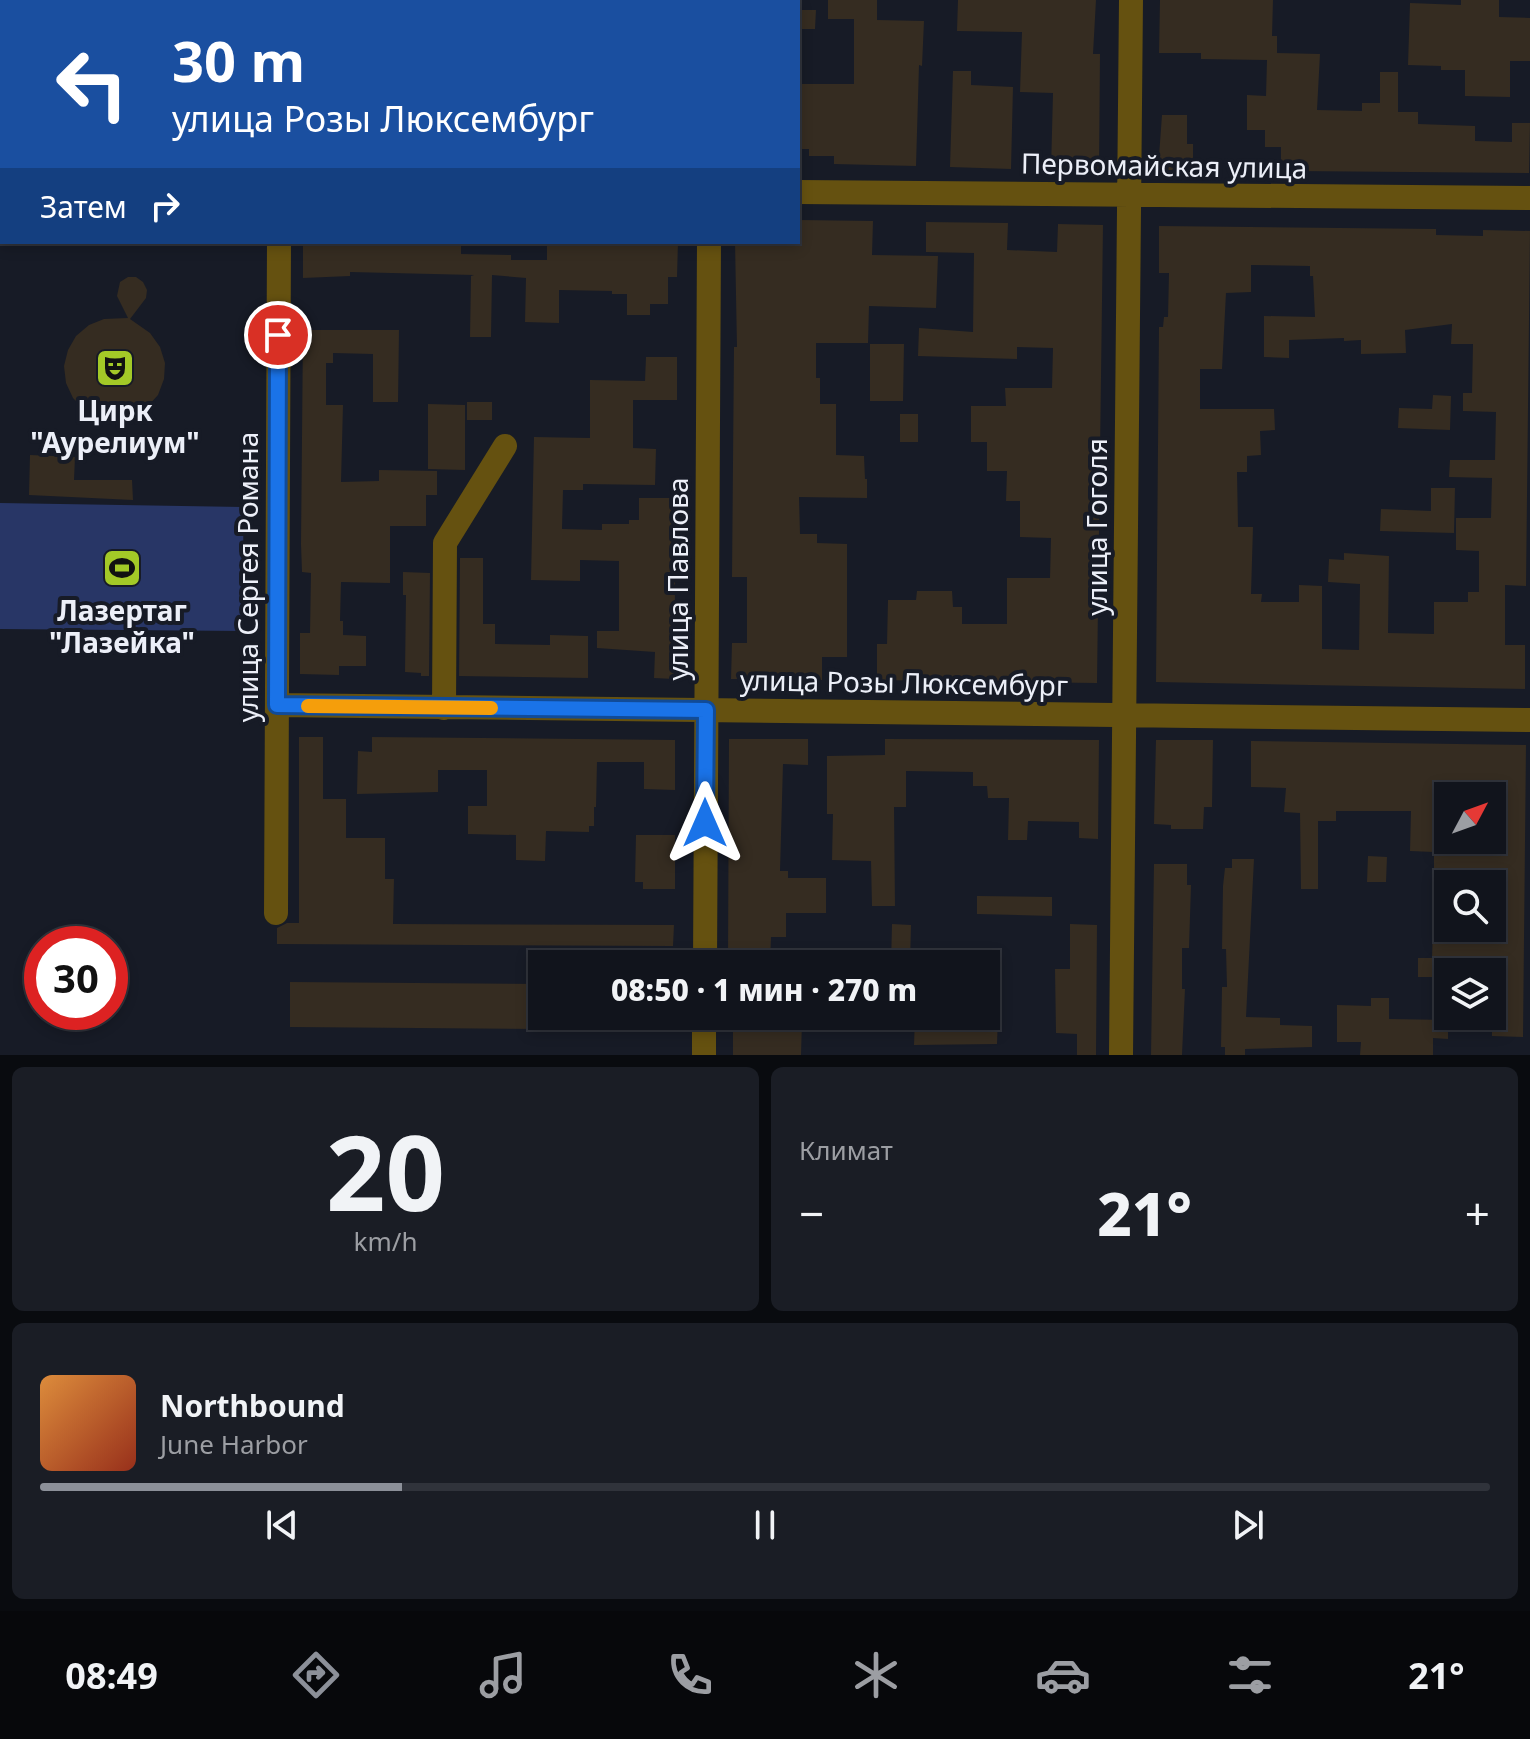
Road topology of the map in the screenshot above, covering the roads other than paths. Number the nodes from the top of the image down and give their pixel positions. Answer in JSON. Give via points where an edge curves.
{"nodes":[{"id":1,"x":1131,"y":0,"type":"edge"},
{"id":2,"x":800,"y":192,"type":"edge"},
{"id":3,"x":1129,"y":195,"type":"junction"},
{"id":4,"x":1530,"y":198,"type":"edge"},
{"id":5,"x":279,"y":244,"type":"edge"},
{"id":6,"x":709,"y":244,"type":"edge"},
{"id":7,"x":505,"y":446,"type":"dead end"},
{"id":8,"x":277,"y":705,"type":"junction"},
{"id":9,"x":444,"y":708,"type":"junction"},
{"id":10,"x":706,"y":710,"type":"junction"},
{"id":11,"x":1124,"y":715,"type":"junction"},
{"id":12,"x":1530,"y":720,"type":"edge"},
{"id":13,"x":276,"y":913,"type":"dead end"},
{"id":14,"x":705,"y":950,"type":"edge"},
{"id":15,"x":704,"y":1030,"type":"edge"},
{"id":16,"x":704,"y":1055,"type":"edge"},
{"id":17,"x":1121,"y":1055,"type":"edge"}],
"edges":[{"from":1,"to":3,"type":"street","name":"улица Гоголя"},
{"from":2,"to":3,"type":"street","name":"Первомайская улица"},
{"from":3,"to":4,"type":"street","name":"Первомайская улица"},
{"from":3,"to":11,"type":"street","name":"улица Гоголя"},
{"from":5,"to":8,"type":"street","name":"улица Сергея Романа"},
{"from":6,"to":10,"type":"street","name":"улица Павлова"},
{"from":7,"to":9,"type":"street","via":[[445,543]]},
{"from":8,"to":9,"type":"street","name":"улица Розы Люксембург"},
{"from":8,"to":13,"type":"street","name":"улица Сергея Романа"},
{"from":9,"to":10,"type":"street","name":"улица Розы Люксембург"},
{"from":10,"to":11,"type":"street","name":"улица Розы Люксембург"},
{"from":10,"to":14,"type":"street","name":"улица Павлова"},
{"from":11,"to":12,"type":"street","name":"улица Розы Люксембург"},
{"from":11,"to":17,"type":"street","name":"улица Гоголя"},
{"from":15,"to":16,"type":"street"}]}
